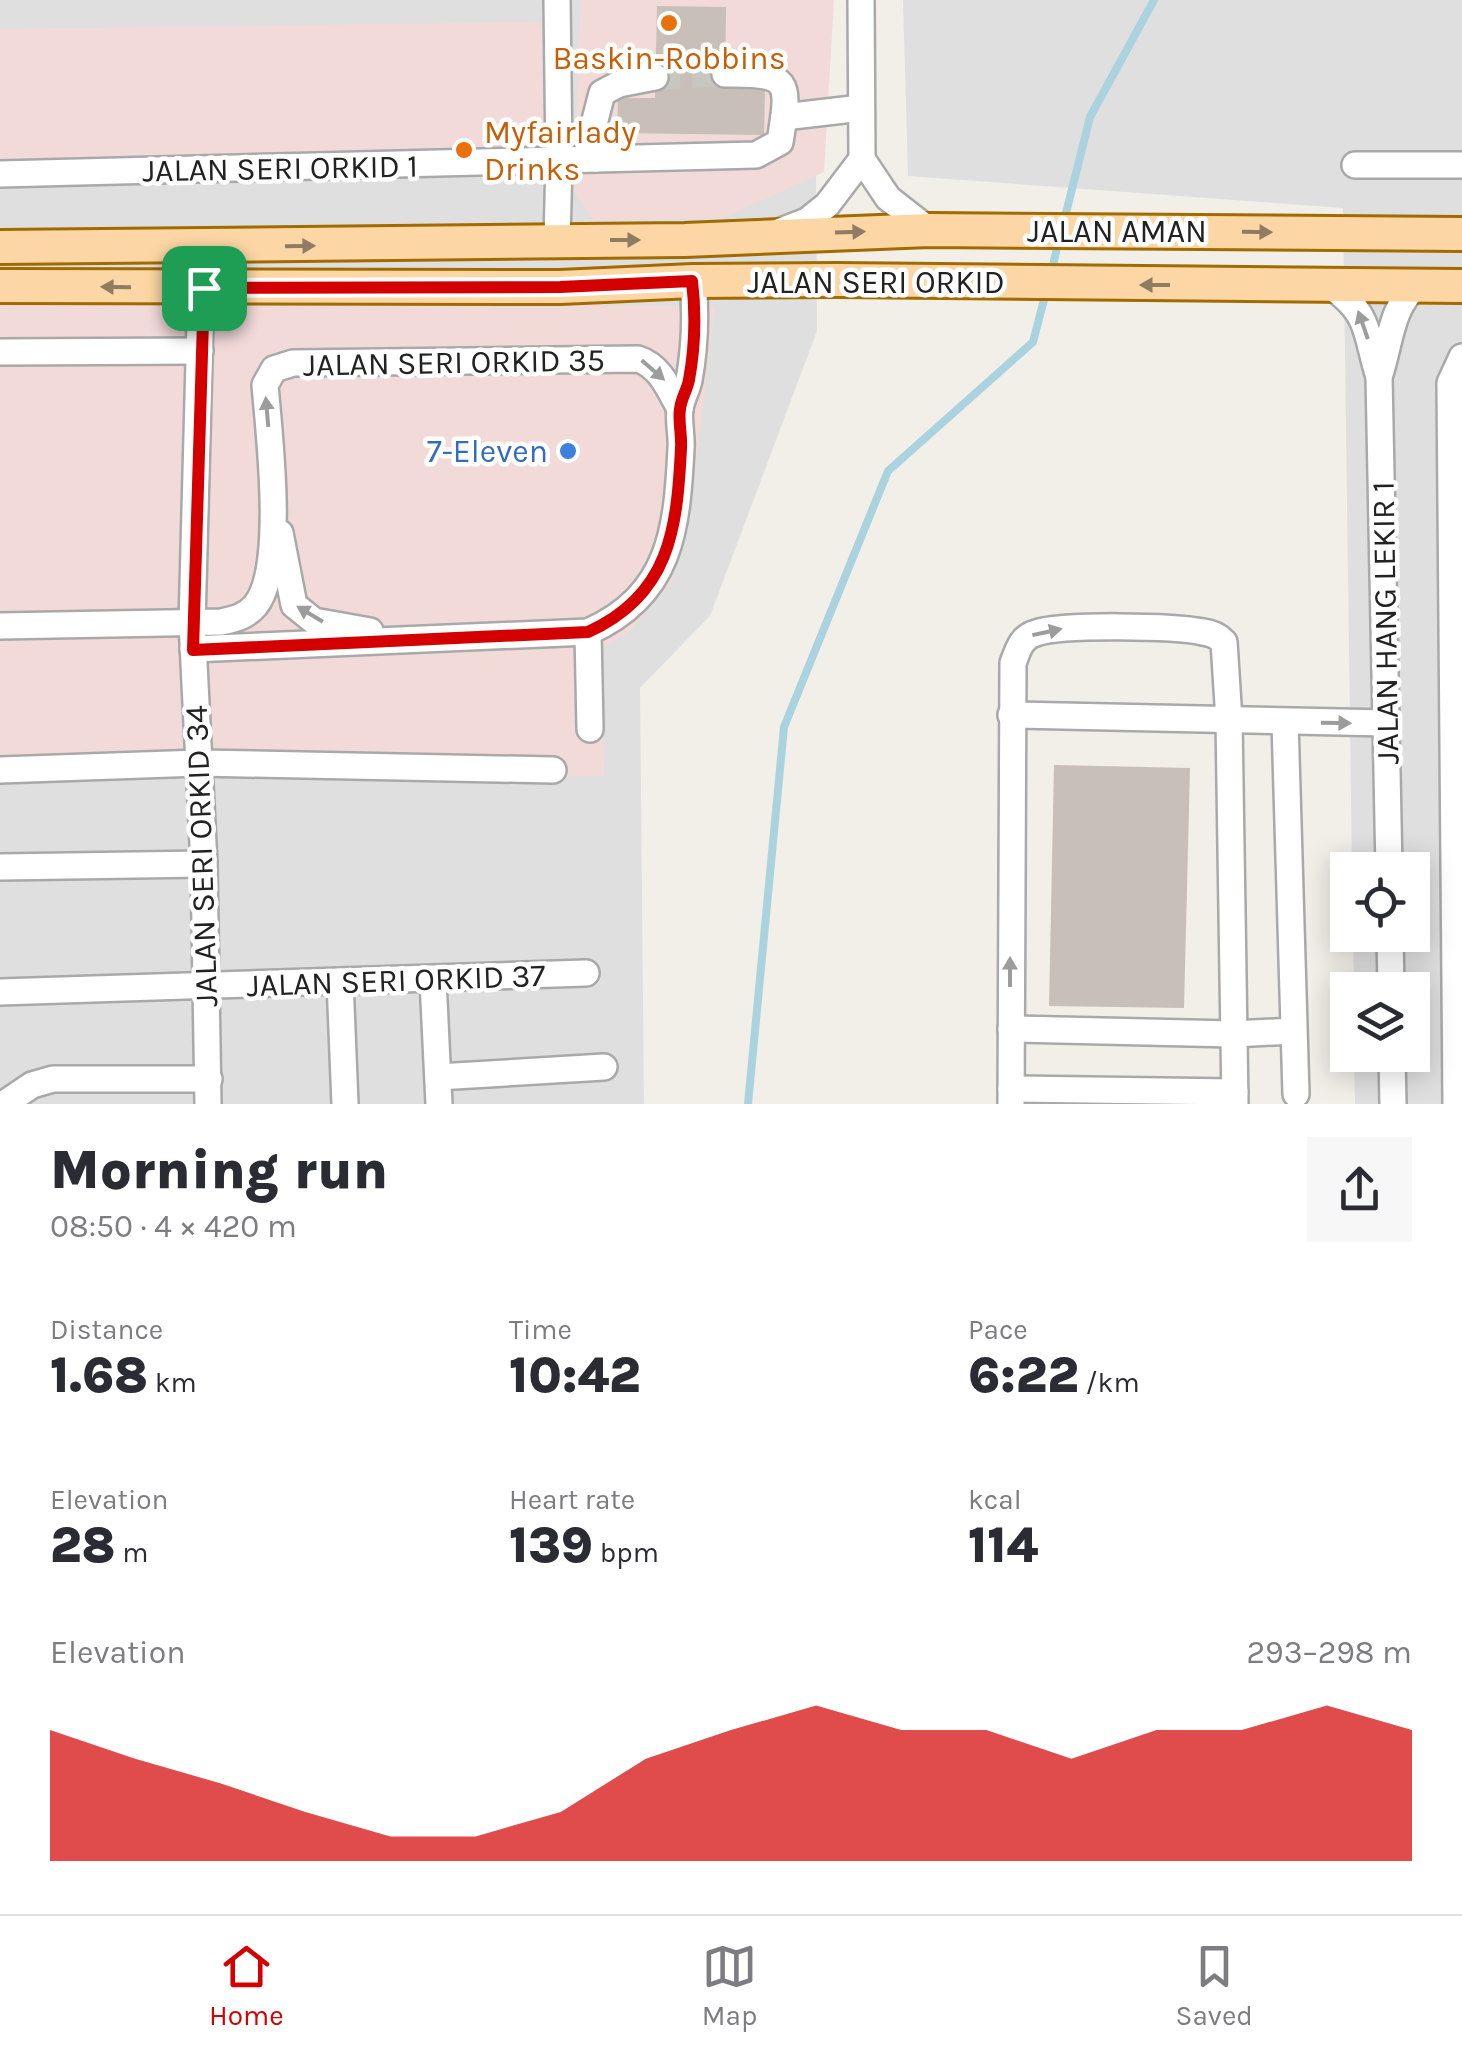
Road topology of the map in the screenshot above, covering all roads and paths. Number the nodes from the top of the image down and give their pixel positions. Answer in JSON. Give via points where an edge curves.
{"nodes":[{"id":1,"x":557,"y":0,"type":"edge"},
{"id":2,"x":861,"y":0,"type":"edge"},
{"id":3,"x":725,"y":74,"type":"tunnel mouth"},
{"id":4,"x":655,"y":76,"type":"tunnel mouth"},
{"id":5,"x":862,"y":108,"type":"junction"},
{"id":6,"x":784,"y":118,"type":"junction"},
{"id":7,"x":862,"y":158,"type":"junction"},
{"id":8,"x":596,"y":160,"type":"junction"},
{"id":9,"x":560,"y":161,"type":"junction"},
{"id":10,"x":1354,"y":165,"type":"dead end"},
{"id":11,"x":1462,"y":165,"type":"edge"},
{"id":12,"x":0,"y":174,"type":"edge"},
{"id":13,"x":929,"y":230,"type":"junction"},
{"id":14,"x":772,"y":234,"type":"junction"},
{"id":15,"x":1462,"y":234,"type":"edge"},
{"id":16,"x":557,"y":240,"type":"junction"},
{"id":17,"x":0,"y":248,"type":"edge"},
{"id":18,"x":202,"y":248,"type":"junction"},
{"id":19,"x":692,"y":281,"type":"junction"},
{"id":20,"x":1329,"y":285,"type":"junction"},
{"id":21,"x":0,"y":286,"type":"edge"},
{"id":22,"x":1404,"y":286,"type":"junction"},
{"id":23,"x":1462,"y":286,"type":"edge"},
{"id":24,"x":204,"y":288,"type":"junction"},
{"id":25,"x":200,"y":351,"type":"junction"},
{"id":26,"x":0,"y":352,"type":"edge"},
{"id":27,"x":1462,"y":357,"type":"edge"},
{"id":28,"x":1379,"y":377,"type":"junction"},
{"id":29,"x":680,"y":409,"type":"junction"},
{"id":30,"x":274,"y":509,"type":"junction"},
{"id":31,"x":192,"y":623,"type":"junction"},
{"id":32,"x":0,"y":626,"type":"edge"},
{"id":33,"x":588,"y":632,"type":"junction"},
{"id":34,"x":439,"y":639,"type":"junction"},
{"id":35,"x":193,"y":650,"type":"junction"},
{"id":36,"x":1011,"y":715,"type":"junction"},
{"id":37,"x":1229,"y":720,"type":"junction"},
{"id":38,"x":1285,"y":722,"type":"junction"},
{"id":39,"x":1387,"y":723,"type":"junction"},
{"id":40,"x":590,"y":729,"type":"dead end"},
{"id":41,"x":199,"y":763,"type":"junction"},
{"id":42,"x":0,"y":770,"type":"edge"},
{"id":43,"x":553,"y":770,"type":"dead end"},
{"id":44,"x":1389,"y":852,"type":"edge"},
{"id":45,"x":204,"y":864,"type":"junction"},
{"id":46,"x":0,"y":868,"type":"edge"},
{"id":47,"x":586,"y":973,"type":"dead end"},
{"id":48,"x":433,"y":980,"type":"junction"},
{"id":49,"x":340,"y":981,"type":"junction"},
{"id":50,"x":206,"y":987,"type":"junction"},
{"id":51,"x":0,"y":992,"type":"edge"},
{"id":52,"x":1011,"y":1028,"type":"junction"},
{"id":53,"x":1293,"y":1031,"type":"junction"},
{"id":54,"x":1233,"y":1034,"type":"junction"},
{"id":55,"x":604,"y":1067,"type":"dead end"},
{"id":56,"x":1392,"y":1072,"type":"edge"},
{"id":57,"x":438,"y":1077,"type":"junction"},
{"id":58,"x":208,"y":1091,"type":"edge"},
{"id":59,"x":1296,"y":1094,"type":"dead end"},
{"id":60,"x":1011,"y":1096,"type":"edge"},
{"id":61,"x":1235,"y":1098,"type":"edge"},
{"id":62,"x":4,"y":1104,"type":"edge"},
{"id":63,"x":345,"y":1104,"type":"edge"},
{"id":64,"x":439,"y":1104,"type":"edge"},
{"id":65,"x":1393,"y":1104,"type":"edge"},
{"id":66,"x":1456,"y":1104,"type":"edge"}],
"edges":[{"from":1,"to":9,"type":"street"},
{"from":2,"to":5,"type":"street"},
{"from":3,"to":6,"type":"street","via":[[781,81]]},
{"from":4,"to":8,"type":"street","via":[[602,94],[593,128]]},
{"from":5,"to":6,"type":"street"},
{"from":5,"to":7,"type":"street"},
{"from":6,"to":8,"type":"street","name":"JALAN SERI ORKID 1","via":[[780,142],[756,155]]},
{"from":7,"to":13,"type":"street","via":[[888,198]]},
{"from":7,"to":14,"type":"street","via":[[827,205]]},
{"from":8,"to":9,"type":"street","name":"JALAN SERI ORKID 1"},
{"from":9,"to":12,"type":"street","name":"JALAN SERI ORKID 1"},
{"from":9,"to":16,"type":"street"},
{"from":10,"to":11,"type":"street"},
{"from":14,"to":13,"type":"main road","name":"JALAN AMAN","one_way":true},
{"from":13,"to":15,"type":"main road","name":"JALAN AMAN","one_way":true},
{"from":16,"to":14,"type":"main road","name":"JALAN SERI ORKID","one_way":true},
{"from":18,"to":16,"type":"main road","name":"JALAN SERI ORKID","one_way":true},
{"from":17,"to":18,"type":"main road","name":"JALAN SERI ORKID"},
{"from":18,"to":24,"type":"street","name":"JALAN SERI ORKID 34"},
{"from":20,"to":19,"type":"main road","name":"JALAN SERI ORKID","one_way":true},
{"from":19,"to":24,"type":"main road","name":"JALAN SERI ORKID"},
{"from":19,"to":29,"type":"street","via":[[694,342]]},
{"from":20,"to":22,"type":"main road","name":"JALAN SERI ORKID"},
{"from":28,"to":20,"type":"street","name":"JALAN HANG LEKIR 1","one_way":true,"via":[[1364,321]]},
{"from":24,"to":21,"type":"main road","name":"JALAN SERI ORKID","one_way":true},
{"from":22,"to":23,"type":"main road"},
{"from":22,"to":28,"type":"street","name":"JALAN HANG LEKIR 1"},
{"from":24,"to":25,"type":"street","name":"JALAN SERI ORKID 34"},
{"from":25,"to":26,"type":"street"},
{"from":25,"to":31,"type":"street","name":"JALAN SERI ORKID 34"},
{"from":27,"to":66,"type":"street","via":[[1450,383]]},
{"from":28,"to":39,"type":"street","name":"JALAN HANG LEKIR 1"},
{"from":30,"to":29,"type":"street","name":"JALAN SERI ORKID 35","one_way":true,"via":[[264,385],[274,369],[292,363],[638,358],[650,363]]},
{"from":29,"to":33,"type":"street","via":[[676,514],[660,568],[618,619]]},
{"from":30,"to":31,"type":"street","name":"JALAN SERI ORKID 35","via":[[258,603],[245,616]]},
{"from":34,"to":30,"type":"street","one_way":true,"via":[[314,621],[294,605]]},
{"from":31,"to":32,"type":"street","name":"JALAN SERI ORKID 35"},
{"from":31,"to":35,"type":"street","name":"JALAN SERI ORKID 34"},
{"from":33,"to":34,"type":"street"},
{"from":33,"to":40,"type":"street"},
{"from":34,"to":35,"type":"street"},
{"from":35,"to":41,"type":"street","name":"JALAN SERI ORKID 34"},
{"from":36,"to":37,"type":"street"},
{"from":36,"to":37,"type":"street","one_way":true,"via":[[1014,663],[1024,639],[1035,633],[1186,629],[1224,642]]},
{"from":52,"to":36,"type":"street","one_way":true},
{"from":37,"to":38,"type":"street"},
{"from":37,"to":54,"type":"street"},
{"from":38,"to":39,"type":"street","one_way":true},
{"from":38,"to":53,"type":"street"},
{"from":39,"to":44,"type":"street","name":"JALAN HANG LEKIR 1"},
{"from":41,"to":42,"type":"street"},
{"from":41,"to":43,"type":"street"},
{"from":41,"to":45,"type":"street","name":"JALAN SERI ORKID 34"},
{"from":45,"to":46,"type":"street"},
{"from":45,"to":50,"type":"street","name":"JALAN SERI ORKID 34"},
{"from":47,"to":48,"type":"street","name":"JALAN SERI ORKID 37"},
{"from":48,"to":49,"type":"street","name":"JALAN SERI ORKID 37"},
{"from":48,"to":57,"type":"street"},
{"from":49,"to":50,"type":"street","name":"JALAN SERI ORKID 37"},
{"from":49,"to":63,"type":"street"},
{"from":50,"to":51,"type":"street","name":"JALAN SERI ORKID 37"},
{"from":50,"to":58,"type":"street","name":"JALAN SERI ORKID 34"},
{"from":52,"to":54,"type":"street"},
{"from":52,"to":60,"type":"street"},
{"from":53,"to":54,"type":"street"},
{"from":53,"to":59,"type":"street"},
{"from":54,"to":61,"type":"street"},
{"from":55,"to":57,"type":"street"},
{"from":56,"to":65,"type":"street"},
{"from":57,"to":64,"type":"street"},
{"from":58,"to":62,"type":"street","via":[[53,1079],[32,1084]]},
{"from":60,"to":61,"type":"street"}]}
